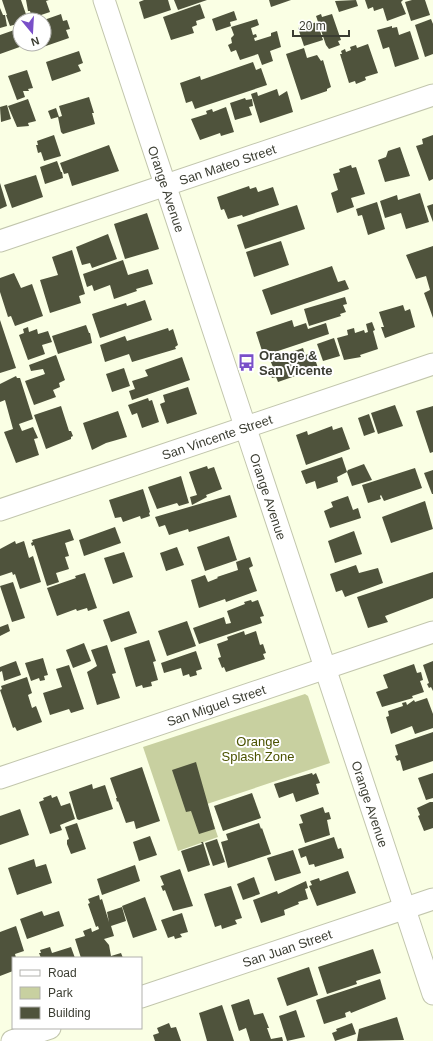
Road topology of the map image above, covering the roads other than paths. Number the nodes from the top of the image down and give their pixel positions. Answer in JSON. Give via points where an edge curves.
{"nodes":[{"id":1,"x":104,"y":0,"type":"edge"},
{"id":2,"x":433,"y":95,"type":"edge"},
{"id":3,"x":165,"y":186,"type":"junction"},
{"id":4,"x":0,"y":241,"type":"edge"},
{"id":5,"x":433,"y":364,"type":"edge"},
{"id":6,"x":245,"y":427,"type":"junction"},
{"id":7,"x":0,"y":510,"type":"edge"},
{"id":8,"x":433,"y":632,"type":"edge"},
{"id":9,"x":325,"y":668,"type":"junction"},
{"id":10,"x":0,"y":778,"type":"edge"},
{"id":11,"x":433,"y":899,"type":"edge"},
{"id":12,"x":405,"y":908,"type":"junction"},
{"id":13,"x":433,"y":994,"type":"edge"},
{"id":14,"x":142,"y":997,"type":"edge"},
{"id":15,"x":47,"y":1029,"type":"edge"},
{"id":16,"x":12,"y":1041,"type":"edge"}],
"edges":[{"from":1,"to":3,"type":"street","name":"Orange Avenue"},
{"from":2,"to":3,"type":"street","name":"San Mateo Street"},
{"from":3,"to":4,"type":"street","name":"San Mateo Street"},
{"from":3,"to":6,"type":"street","name":"Orange Avenue"},
{"from":5,"to":6,"type":"street","name":"San Vincente Street"},
{"from":6,"to":7,"type":"street","name":"San Vincente Street"},
{"from":6,"to":9,"type":"street","name":"Orange Avenue"},
{"from":8,"to":9,"type":"street","name":"San Miguel Street"},
{"from":9,"to":10,"type":"street","name":"San Miguel Street"},
{"from":9,"to":12,"type":"street","name":"Orange Avenue"},
{"from":11,"to":12,"type":"street","name":"San Juan Street"},
{"from":12,"to":13,"type":"street","name":"Orange Avenue"},
{"from":12,"to":14,"type":"street","name":"San Juan Street"},
{"from":15,"to":16,"type":"street"}]}
